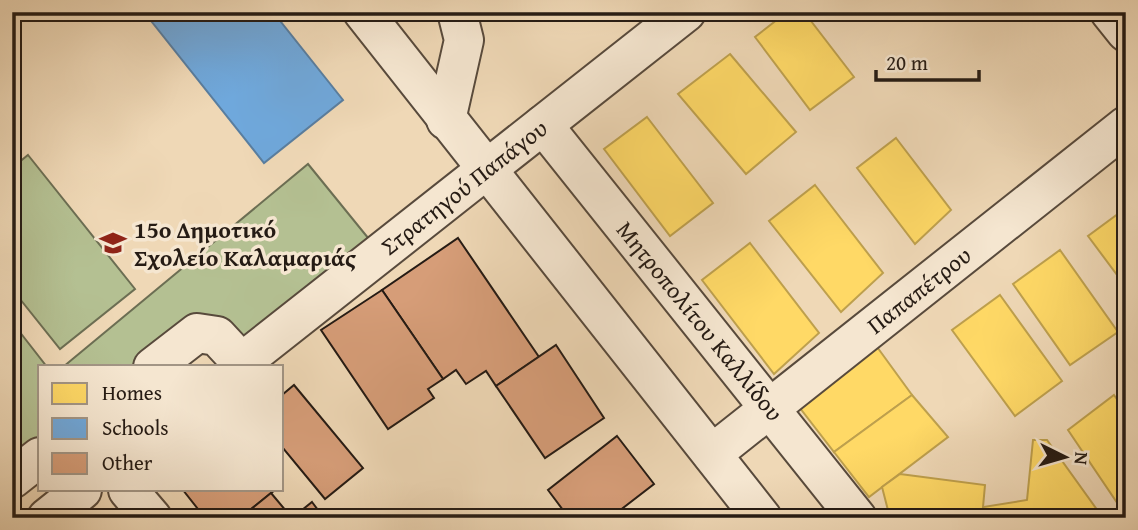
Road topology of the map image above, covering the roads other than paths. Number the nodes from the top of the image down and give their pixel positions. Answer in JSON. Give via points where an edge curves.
{"nodes":[{"id":1,"x":363,"y":12,"type":"edge"},
{"id":2,"x":457,"y":12,"type":"edge"},
{"id":3,"x":686,"y":12,"type":"edge"},
{"id":4,"x":1110,"y":12,"type":"edge"},
{"id":5,"x":1126,"y":32,"type":"edge"},
{"id":6,"x":446,"y":120,"type":"junction"},
{"id":7,"x":543,"y":125,"type":"junction"},
{"id":8,"x":1126,"y":126,"type":"edge"},
{"id":9,"x":486,"y":170,"type":"junction"},
{"id":10,"x":156,"y":365,"type":"edge"},
{"id":11,"x":239,"y":365,"type":"edge"},
{"id":12,"x":770,"y":408,"type":"junction"},
{"id":13,"x":712,"y":454,"type":"junction"},
{"id":14,"x":38,"y":459,"type":"edge"},
{"id":15,"x":12,"y":480,"type":"edge"},
{"id":16,"x":81,"y":491,"type":"edge"},
{"id":17,"x":129,"y":491,"type":"edge"},
{"id":18,"x":47,"y":518,"type":"edge"},
{"id":19,"x":152,"y":518,"type":"edge"},
{"id":20,"x":762,"y":518,"type":"edge"},
{"id":21,"x":857,"y":518,"type":"edge"}],
"edges":[{"from":1,"to":6,"type":"street"},
{"from":2,"to":6,"type":"street","via":[[464,40]]},
{"from":3,"to":7,"type":"street","name":"Στρατηγού Παπάγου"},
{"from":4,"to":5,"type":"street"},
{"from":6,"to":9,"type":"street"},
{"from":7,"to":9,"type":"street","name":"Στρατηγού Παπάγου"},
{"from":7,"to":12,"type":"street","name":"Μητροπολίτου Καλλίδου"},
{"from":8,"to":12,"type":"street","name":"Παπαπέτρου"},
{"from":9,"to":11,"type":"street","name":"Στρατηγού Παπάγου"},
{"from":9,"to":13,"type":"street"},
{"from":10,"to":11,"type":"street","name":"Στρατηγού Παπάγου","via":[[197,333],[217,336]]},
{"from":12,"to":13,"type":"street","name":"Παπαπέτρου"},
{"from":12,"to":21,"type":"street","name":"Μητροπολίτου Καλλίδου"},
{"from":13,"to":20,"type":"street"},
{"from":14,"to":15,"type":"street"},
{"from":16,"to":18,"type":"street"},
{"from":17,"to":19,"type":"street"}]}
